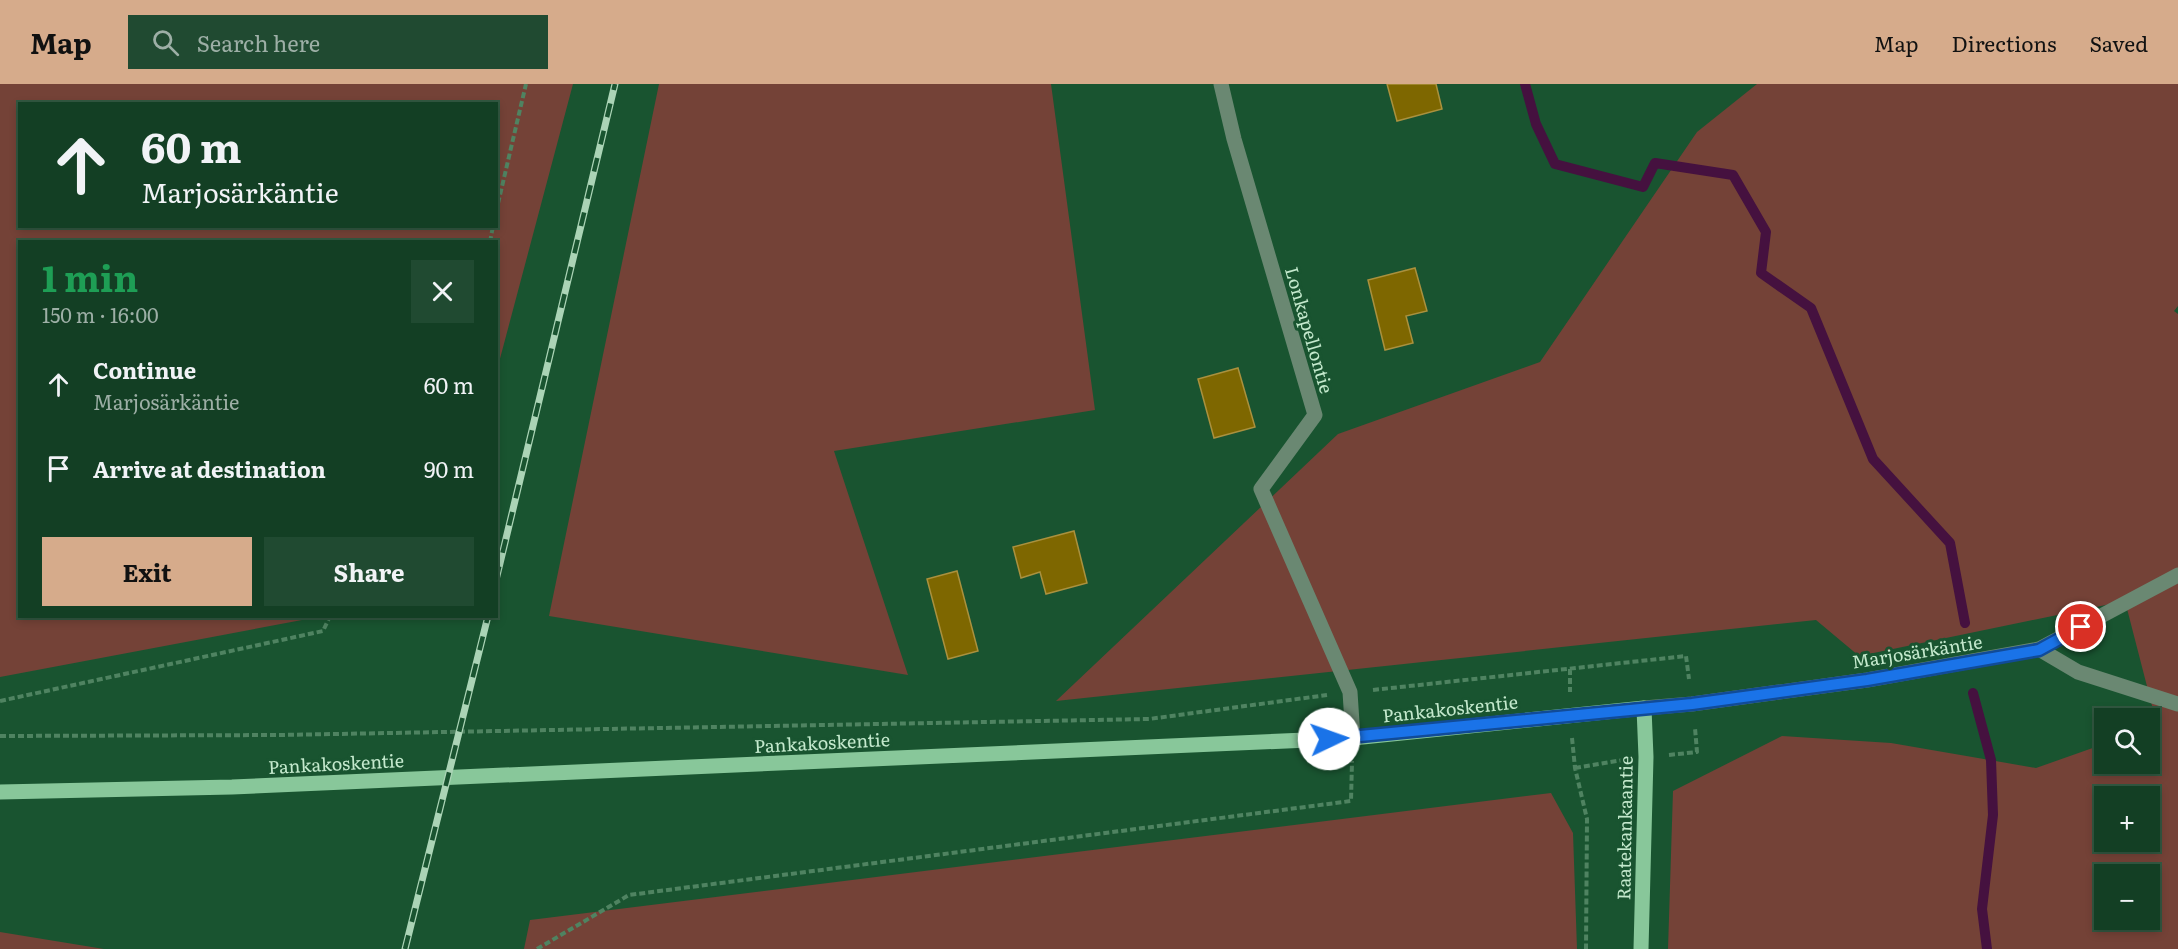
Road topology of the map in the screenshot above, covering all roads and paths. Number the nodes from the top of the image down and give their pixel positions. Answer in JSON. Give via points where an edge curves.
{"nodes":[{"id":1,"x":526,"y":84,"type":"edge"},
{"id":2,"x":1221,"y":84,"type":"edge"},
{"id":3,"x":498,"y":203,"type":"edge"},
{"id":4,"x":2178,"y":575,"type":"edge"},
{"id":5,"x":329,"y":618,"type":"edge"},
{"id":6,"x":2039,"y":650,"type":"junction"},
{"id":7,"x":1570,"y":669,"type":"junction"},
{"id":8,"x":1350,"y":692,"type":"junction"},
{"id":9,"x":0,"y":701,"type":"edge"},
{"id":10,"x":1692,"y":704,"type":"junction"},
{"id":11,"x":2178,"y":704,"type":"edge"},
{"id":12,"x":1644,"y":708,"type":"junction"},
{"id":13,"x":1570,"y":715,"type":"junction"},
{"id":14,"x":0,"y":735,"type":"edge"},
{"id":15,"x":1353,"y":738,"type":"junction"},
{"id":16,"x":1646,"y":757,"type":"junction"},
{"id":17,"x":1575,"y":768,"type":"junction"},
{"id":18,"x":0,"y":792,"type":"edge"},
{"id":19,"x":537,"y":949,"type":"edge"},
{"id":20,"x":1586,"y":949,"type":"edge"},
{"id":21,"x":1641,"y":949,"type":"edge"}],
"edges":[{"from":1,"to":3,"type":"path"},
{"from":2,"to":8,"type":"street","name":"Lonkapellontie","via":[[1315,415],[1262,489]]},
{"from":4,"to":6,"type":"street","name":"Marjosärkäntie"},
{"from":5,"to":9,"type":"path","via":[[323,631]]},
{"from":6,"to":10,"type":"street","name":"Marjosärkäntie","via":[[1867,680]]},
{"from":6,"to":11,"type":"street","via":[[2078,672]]},
{"from":7,"to":8,"type":"path"},
{"from":7,"to":10,"type":"path","via":[[1686,656]]},
{"from":7,"to":13,"type":"path"},
{"from":8,"to":14,"type":"path","via":[[1149,719],[292,735]]},
{"from":8,"to":15,"type":"street","name":"Lonkapellontie"},
{"from":10,"to":12,"type":"street","name":"Marjosärkäntie"},
{"from":10,"to":16,"type":"path","via":[[1697,752]]},
{"from":12,"to":13,"type":"main road","name":"Pankakoskentie"},
{"from":12,"to":16,"type":"main road","name":"Raatekankaantie"},
{"from":13,"to":15,"type":"main road","name":"Pankakoskentie"},
{"from":13,"to":17,"type":"path"},
{"from":15,"to":18,"type":"main road","name":"Pankakoskentie","via":[[244,787]]},
{"from":15,"to":19,"type":"path","via":[[1351,801],[629,895]]},
{"from":16,"to":17,"type":"path"},
{"from":16,"to":21,"type":"main road","name":"Raatekankaantie"},
{"from":17,"to":20,"type":"path","via":[[1587,819]]}]}
